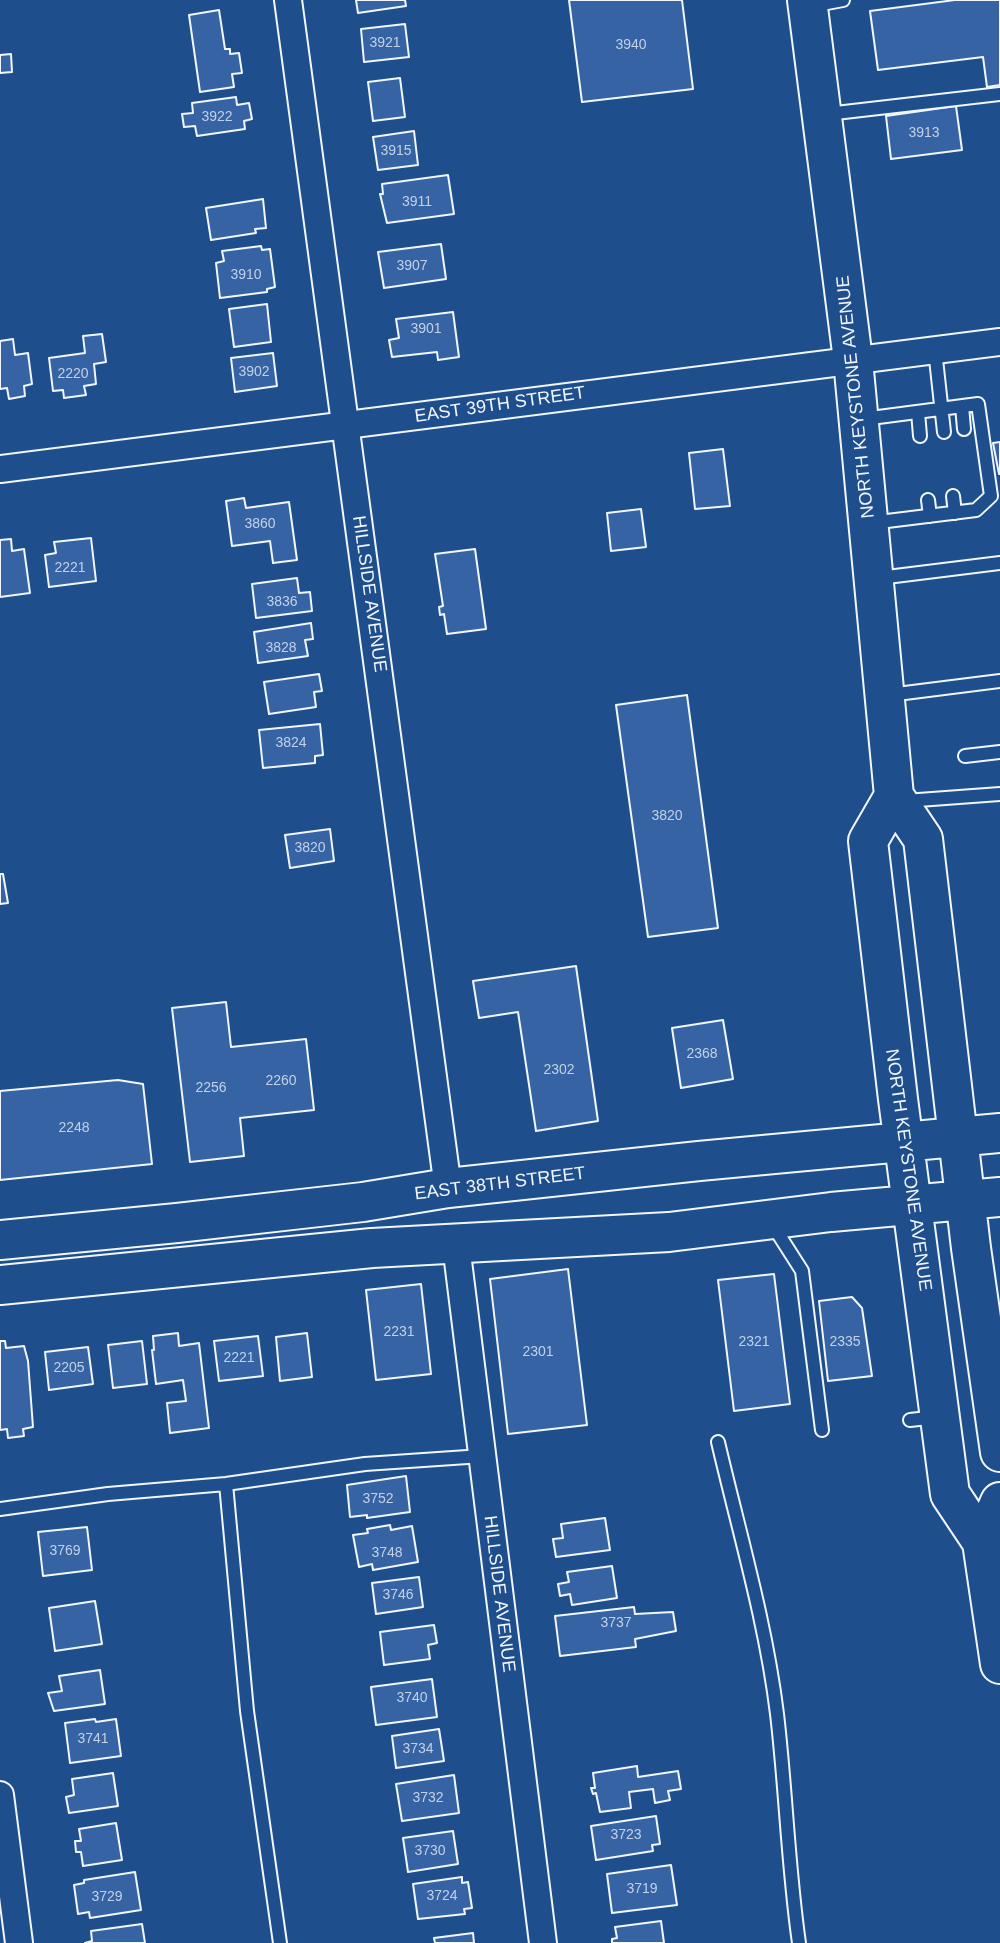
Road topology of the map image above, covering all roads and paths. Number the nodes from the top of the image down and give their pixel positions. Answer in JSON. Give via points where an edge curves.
{"nodes":[{"id":1,"x":288,"y":0,"type":"edge"},
{"id":2,"x":819,"y":2,"type":"edge"},
{"id":3,"x":1000,"y":94,"type":"edge"},
{"id":4,"x":822,"y":115,"type":"junction"},
{"id":5,"x":1000,"y":342,"type":"edge"},
{"id":6,"x":935,"y":350,"type":"junction"},
{"id":7,"x":853,"y":360,"type":"junction"},
{"id":8,"x":962,"y":407,"type":"junction"},
{"id":9,"x":942,"y":408,"type":"junction"},
{"id":10,"x":918,"y":412,"type":"junction"},
{"id":11,"x":859,"y":420,"type":"junction"},
{"id":12,"x":346,"y":426,"type":"junction"},
{"id":13,"x":964,"y":429,"type":"dead end"},
{"id":14,"x":944,"y":432,"type":"dead end"},
{"id":15,"x":920,"y":436,"type":"dead end"},
{"id":16,"x":0,"y":469,"type":"edge"},
{"id":17,"x":974,"y":494,"type":"dead end"},
{"id":18,"x":953,"y":496,"type":"dead end"},
{"id":19,"x":928,"y":500,"type":"dead end"},
{"id":20,"x":976,"y":510,"type":"junction"},
{"id":21,"x":955,"y":513,"type":"junction"},
{"id":22,"x":930,"y":516,"type":"junction"},
{"id":23,"x":869,"y":523,"type":"junction"},
{"id":24,"x":1000,"y":564,"type":"edge"},
{"id":25,"x":874,"y":579,"type":"junction"},
{"id":26,"x":1000,"y":681,"type":"edge"},
{"id":27,"x":885,"y":696,"type":"junction"},
{"id":28,"x":1000,"y":752,"type":"edge"},
{"id":29,"x":965,"y":756,"type":"dead end"},
{"id":30,"x":1000,"y":794,"type":"edge"},
{"id":31,"x":896,"y":799,"type":"junction"},
{"id":32,"x":1000,"y":1133,"type":"edge"},
{"id":33,"x":958,"y":1137,"type":"junction"},
{"id":34,"x":905,"y":1143,"type":"junction"},
{"id":35,"x":449,"y":1188,"type":"junction"},
{"id":36,"x":983,"y":1198,"type":"edge"},
{"id":37,"x":913,"y":1204,"type":"junction"},
{"id":38,"x":770,"y":1221,"type":"junction"},
{"id":39,"x":0,"y":1241,"type":"edge"},
{"id":40,"x":456,"y":1245,"type":"junction"},
{"id":41,"x":0,"y":1285,"type":"edge"},
{"id":42,"x":822,"y":1430,"type":"dead end"},
{"id":43,"x":718,"y":1442,"type":"dead end"},
{"id":44,"x":1000,"y":1452,"type":"edge"},
{"id":45,"x":482,"y":1456,"type":"junction"},
{"id":46,"x":226,"y":1484,"type":"junction"},
{"id":47,"x":1000,"y":1502,"type":"edge"},
{"id":48,"x":0,"y":1509,"type":"edge"},
{"id":49,"x":982,"y":1542,"type":"junction"},
{"id":50,"x":995,"y":1594,"type":"edge"},
{"id":51,"x":1000,"y":1664,"type":"edge"},
{"id":52,"x":0,"y":1796,"type":"edge"},
{"id":53,"x":19,"y":1943,"type":"edge"},
{"id":54,"x":280,"y":1943,"type":"edge"},
{"id":55,"x":543,"y":1943,"type":"edge"},
{"id":56,"x":799,"y":1943,"type":"edge"}],
"edges":[{"from":1,"to":12,"type":"street","name":"HILLSIDE AVENUE"},
{"from":2,"to":4,"type":"main road","name":"NORTH KEYSTONE AVENUE"},
{"from":3,"to":4,"type":"lane"},
{"from":4,"to":7,"type":"main road","name":"NORTH KEYSTONE AVENUE"},
{"from":5,"to":6,"type":"street","name":"EAST 39TH STREET"},
{"from":6,"to":7,"type":"street","name":"EAST 39TH STREET"},
{"from":6,"to":9,"type":"lane"},
{"from":7,"to":11,"type":"main road","name":"NORTH KEYSTONE AVENUE"},
{"from":7,"to":12,"type":"street","name":"EAST 39TH STREET"},
{"from":8,"to":9,"type":"lane"},
{"from":8,"to":13,"type":"lane"},
{"from":8,"to":20,"type":"lane","via":[[978,404],[991,496]]},
{"from":9,"to":10,"type":"lane"},
{"from":9,"to":14,"type":"lane"},
{"from":10,"to":11,"type":"lane"},
{"from":10,"to":15,"type":"lane"},
{"from":11,"to":23,"type":"main road","name":"NORTH KEYSTONE AVENUE"},
{"from":12,"to":16,"type":"street","name":"EAST 39TH STREET"},
{"from":12,"to":35,"type":"street","name":"HILLSIDE AVENUE"},
{"from":17,"to":20,"type":"lane"},
{"from":18,"to":21,"type":"lane"},
{"from":19,"to":22,"type":"lane"},
{"from":20,"to":21,"type":"lane"},
{"from":21,"to":22,"type":"lane"},
{"from":22,"to":23,"type":"lane"},
{"from":23,"to":25,"type":"main road","name":"NORTH KEYSTONE AVENUE"},
{"from":24,"to":25,"type":"lane"},
{"from":25,"to":27,"type":"main road","name":"NORTH KEYSTONE AVENUE"},
{"from":26,"to":27,"type":"lane"},
{"from":27,"to":31,"type":"main road","name":"NORTH KEYSTONE AVENUE"},
{"from":28,"to":29,"type":"lane"},
{"from":30,"to":31,"type":"lane"},
{"from":31,"to":33,"type":"main road","name":"NORTH KEYSTONE AVENUE","via":[[923,839]]},
{"from":31,"to":34,"type":"main road","name":"NORTH KEYSTONE AVENUE","via":[[868,841]]},
{"from":32,"to":33,"type":"main road","name":"EAST 38TH STREET"},
{"from":33,"to":34,"type":"main road","name":"EAST 38TH STREET"},
{"from":33,"to":36,"type":"main road","name":"NORTH KEYSTONE AVENUE"},
{"from":34,"to":35,"type":"main road","name":"EAST 38TH STREET"},
{"from":34,"to":37,"type":"main road","name":"NORTH KEYSTONE AVENUE"},
{"from":35,"to":39,"type":"main road","name":"EAST 38TH STREET"},
{"from":36,"to":37,"type":"main road"},
{"from":36,"to":44,"type":"main road","name":"NORTH KEYSTONE AVENUE"},
{"from":37,"to":38,"type":"main road"},
{"from":37,"to":49,"type":"main road","name":"NORTH KEYSTONE AVENUE","via":[[925,1419],[950,1494]]},
{"from":38,"to":40,"type":"main road","via":[[669,1233]]},
{"from":38,"to":42,"type":"lane","via":[[802,1271]]},
{"from":40,"to":41,"type":"main road","via":[[372,1248]]},
{"from":40,"to":45,"type":"street","name":"HILLSIDE AVENUE"},
{"from":43,"to":56,"type":"lane","via":[[769,1667]]},
{"from":45,"to":46,"type":"lane","via":[[365,1464]]},
{"from":45,"to":55,"type":"street","name":"HILLSIDE AVENUE"},
{"from":46,"to":48,"type":"lane"},
{"from":46,"to":54,"type":"lane","via":[[247,1711]]},
{"from":47,"to":49,"type":"main road"},
{"from":49,"to":50,"type":"main road","name":"NORTH KEYSTONE AVENUE"},
{"from":50,"to":51,"type":"main road","name":"NORTH KEYSTONE AVENUE"},
{"from":52,"to":53,"type":"street"}]}
